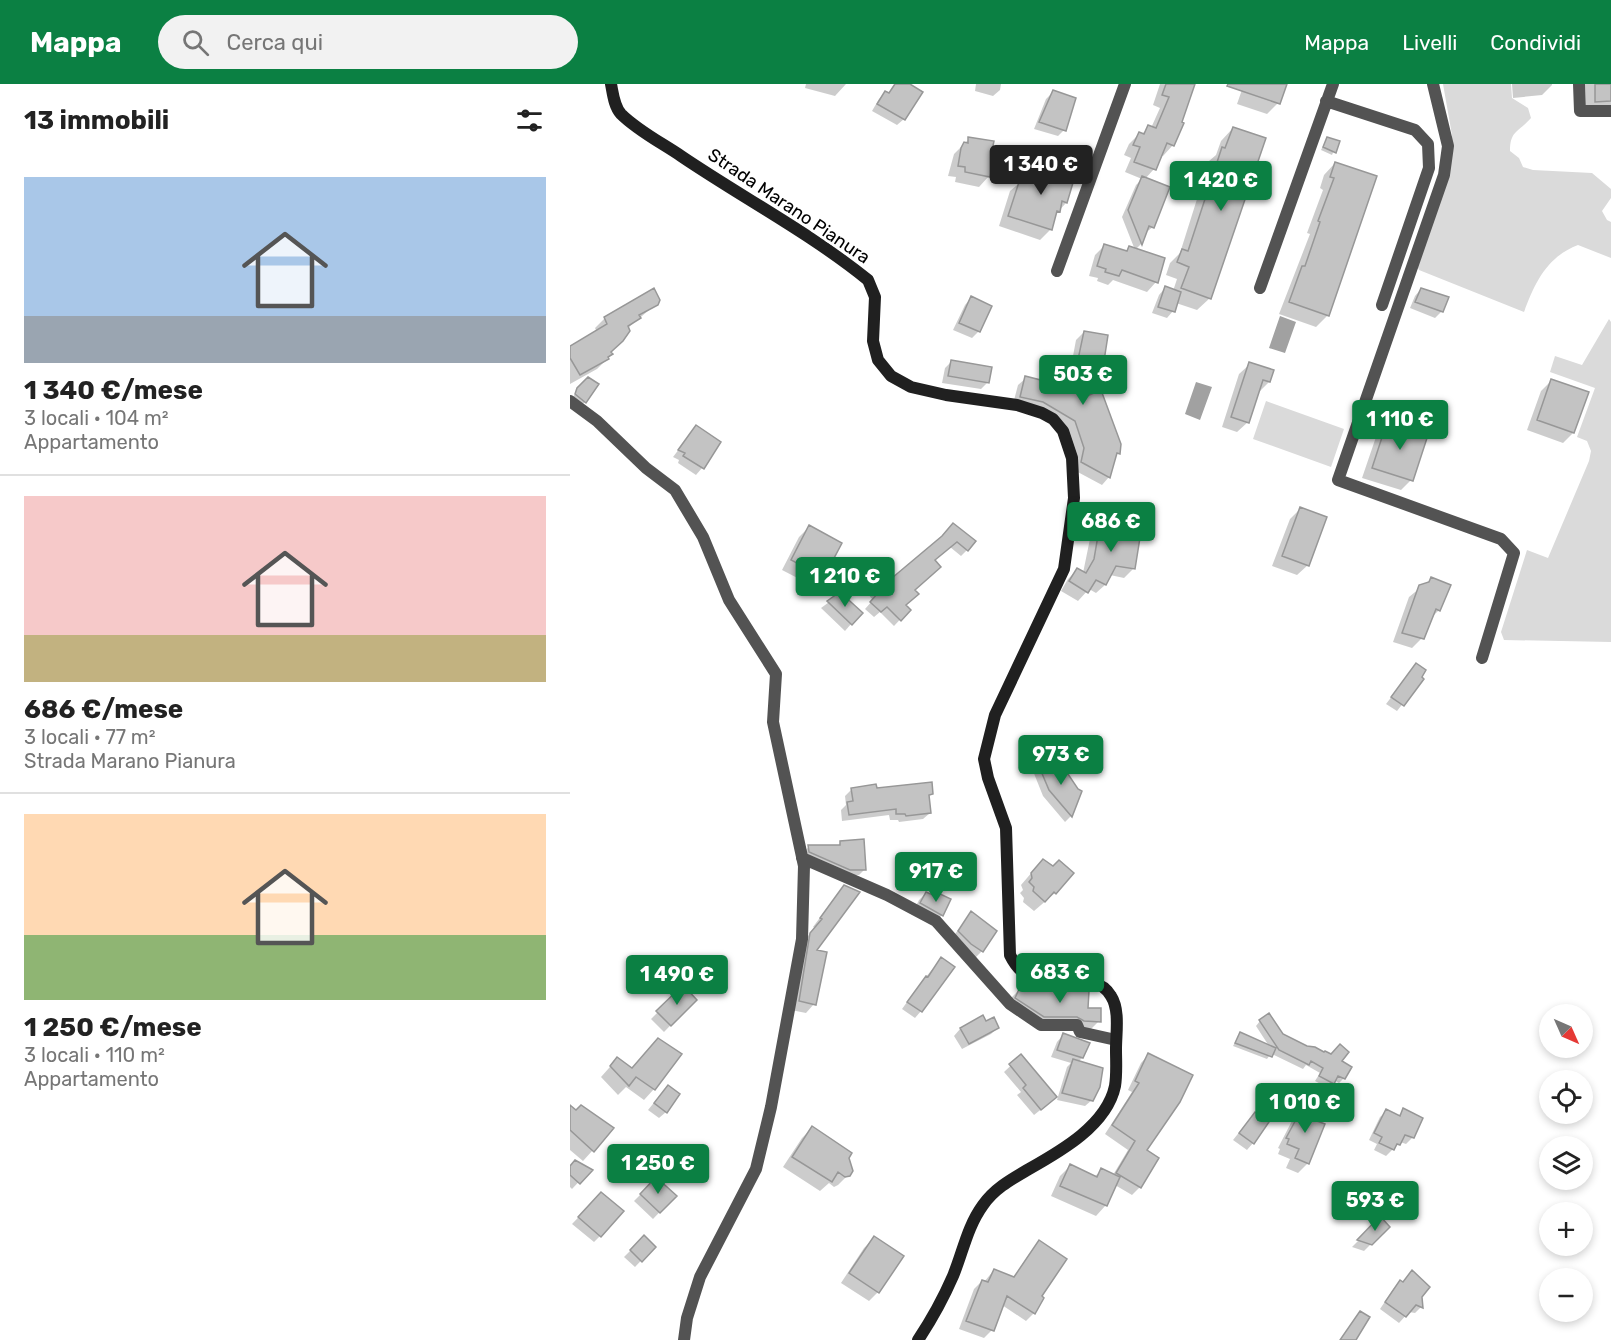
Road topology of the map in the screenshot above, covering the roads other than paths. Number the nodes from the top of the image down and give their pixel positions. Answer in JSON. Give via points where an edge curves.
{"nodes":[{"id":1,"x":611,"y":84,"type":"edge"},
{"id":2,"x":1125,"y":84,"type":"edge"},
{"id":3,"x":1333,"y":84,"type":"edge"},
{"id":4,"x":1433,"y":84,"type":"edge"},
{"id":5,"x":1579,"y":84,"type":"edge"},
{"id":6,"x":1326,"y":101,"type":"junction"},
{"id":7,"x":1611,"y":111,"type":"edge"},
{"id":8,"x":1057,"y":271,"type":"dead end"},
{"id":9,"x":1260,"y":288,"type":"dead end"},
{"id":10,"x":1382,"y":305,"type":"dead end"},
{"id":11,"x":570,"y":401,"type":"edge"},
{"id":12,"x":1482,"y":658,"type":"dead end"},
{"id":13,"x":802,"y":858,"type":"junction"},
{"id":14,"x":1116,"y":1040,"type":"junction"},
{"id":15,"x":684,"y":1340,"type":"edge"},
{"id":16,"x":918,"y":1340,"type":"edge"}],
"edges":[{"from":1,"to":14,"type":"street","name":"Strada Marano Pianura","via":[[619,112],[631,122],[773,213],[868,280],[874,297],[873,341],[878,360],[891,376],[911,387],[1017,405],[1053,419],[1063,431],[1072,458],[1074,498],[1064,569],[994,715],[984,759],[1006,828],[1010,955],[1024,975],[1036,981],[1095,982],[1111,994],[1116,1008]]},
{"from":2,"to":8,"type":"street"},
{"from":3,"to":6,"type":"street"},
{"from":4,"to":12,"type":"street","via":[[1448,146],[1444,175],[1338,480],[1501,539],[1509,546],[1514,553]]},
{"from":5,"to":7,"type":"street","via":[[1580,111]]},
{"from":6,"to":9,"type":"street"},
{"from":6,"to":10,"type":"street","via":[[1415,130],[1428,144],[1429,168]]},
{"from":11,"to":13,"type":"street","via":[[675,490],[703,537],[729,600],[776,674],[773,722]]},
{"from":13,"to":14,"type":"street","via":[[936,921],[1010,1004],[1041,1025],[1077,1025],[1080,1032]]},
{"from":13,"to":15,"type":"street","via":[[802,939],[759,1159],[700,1277]]},
{"from":14,"to":16,"type":"street","name":"Strada Marano Pianura","via":[[1115,1086],[1102,1112],[1081,1136],[1000,1186],[982,1206],[963,1242],[954,1274],[935,1314]]}]}
